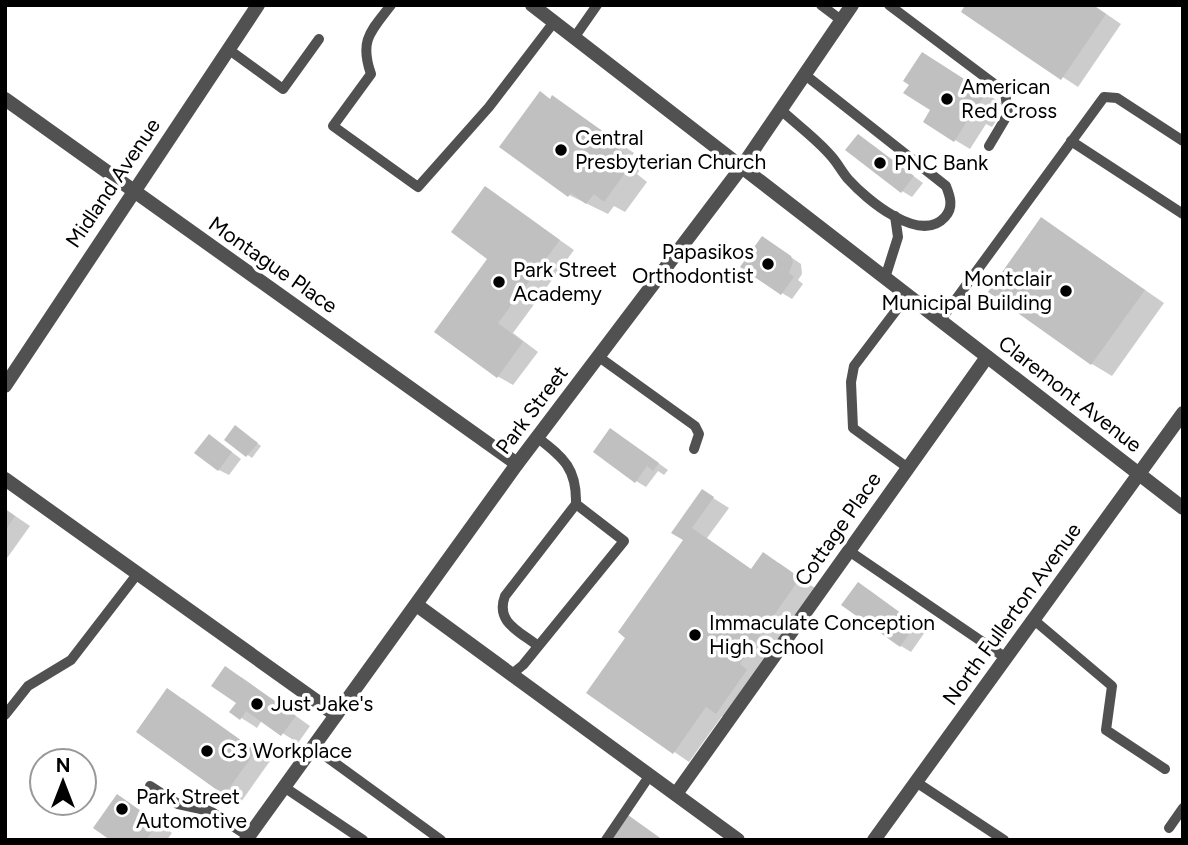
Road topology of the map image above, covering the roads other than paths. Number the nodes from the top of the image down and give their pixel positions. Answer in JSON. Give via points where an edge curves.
{"nodes":[{"id":1,"x":258,"y":5,"type":"edge"},
{"id":2,"x":391,"y":5,"type":"edge"},
{"id":3,"x":532,"y":5,"type":"edge"},
{"id":4,"x":597,"y":5,"type":"edge"},
{"id":5,"x":821,"y":5,"type":"edge"},
{"id":6,"x":852,"y":5,"type":"edge"},
{"id":7,"x":889,"y":5,"type":"edge"},
{"id":8,"x":841,"y":20,"type":"junction"},
{"id":9,"x":554,"y":22,"type":"junction"},
{"id":10,"x":574,"y":38,"type":"junction"},
{"id":11,"x":319,"y":39,"type":"dead end"},
{"id":12,"x":228,"y":49,"type":"junction"},
{"id":13,"x":804,"y":74,"type":"junction"},
{"id":14,"x":5,"y":99,"type":"edge"},
{"id":15,"x":780,"y":109,"type":"junction"},
{"id":16,"x":1183,"y":141,"type":"edge"},
{"id":17,"x":1071,"y":142,"type":"junction"},
{"id":18,"x":989,"y":146,"type":"dead end"},
{"id":19,"x":741,"y":168,"type":"junction"},
{"id":20,"x":132,"y":191,"type":"junction"},
{"id":21,"x":1183,"y":214,"type":"edge"},
{"id":22,"x":895,"y":216,"type":"junction"},
{"id":23,"x":885,"y":278,"type":"junction"},
{"id":24,"x":907,"y":296,"type":"junction"},
{"id":25,"x":940,"y":321,"type":"junction"},
{"id":26,"x":599,"y":356,"type":"junction"},
{"id":27,"x":987,"y":357,"type":"junction"},
{"id":28,"x":5,"y":386,"type":"edge"},
{"id":29,"x":1183,"y":413,"type":"edge"},
{"id":30,"x":538,"y":438,"type":"junction"},
{"id":31,"x":694,"y":449,"type":"dead end"},
{"id":32,"x":517,"y":464,"type":"junction"},
{"id":33,"x":908,"y":468,"type":"junction"},
{"id":34,"x":1139,"y":474,"type":"junction"},
{"id":35,"x":5,"y":479,"type":"edge"},
{"id":36,"x":576,"y":504,"type":"junction"},
{"id":37,"x":1183,"y":508,"type":"edge"},
{"id":38,"x":849,"y":551,"type":"junction"},
{"id":39,"x":138,"y":573,"type":"junction"},
{"id":40,"x":418,"y":606,"type":"junction"},
{"id":41,"x":1034,"y":620,"type":"junction"},
{"id":42,"x":538,"y":646,"type":"junction"},
{"id":43,"x":1006,"y":658,"type":"junction"},
{"id":44,"x":512,"y":674,"type":"junction"},
{"id":45,"x":5,"y":715,"type":"edge"},
{"id":46,"x":336,"y":715,"type":"junction"},
{"id":47,"x":313,"y":747,"type":"junction"},
{"id":48,"x":1165,"y":769,"type":"dead end"},
{"id":49,"x":650,"y":775,"type":"junction"},
{"id":50,"x":916,"y":782,"type":"junction"},
{"id":51,"x":150,"y":786,"type":"dead end"},
{"id":52,"x":284,"y":787,"type":"junction"},
{"id":53,"x":676,"y":794,"type":"junction"},
{"id":54,"x":1183,"y":808,"type":"edge"},
{"id":55,"x":1169,"y":828,"type":"dead end"},
{"id":56,"x":247,"y":838,"type":"edge"},
{"id":57,"x":363,"y":840,"type":"edge"},
{"id":58,"x":441,"y":840,"type":"edge"},
{"id":59,"x":606,"y":840,"type":"edge"},
{"id":60,"x":738,"y":840,"type":"edge"},
{"id":61,"x":874,"y":840,"type":"edge"},
{"id":62,"x":1004,"y":840,"type":"edge"}],
"edges":[{"from":1,"to":12,"type":"street","name":"Midland Avenue"},
{"from":2,"to":9,"type":"lane","via":[[365,46],[371,74],[332,125],[418,187],[489,107]]},
{"from":3,"to":9,"type":"street","name":"Claremont Avenue"},
{"from":4,"to":10,"type":"lane"},
{"from":5,"to":8,"type":"lane"},
{"from":6,"to":8,"type":"street","name":"Park Street"},
{"from":7,"to":18,"type":"lane","via":[[1005,92],[1008,114]]},
{"from":8,"to":13,"type":"street","name":"Park Street"},
{"from":9,"to":10,"type":"street","name":"Claremont Avenue"},
{"from":10,"to":19,"type":"street","name":"Claremont Avenue"},
{"from":11,"to":12,"type":"lane","via":[[283,89]]},
{"from":12,"to":20,"type":"street","name":"Midland Avenue"},
{"from":13,"to":15,"type":"street","name":"Park Street"},
{"from":13,"to":22,"type":"lane","via":[[946,186],[949,210],[938,223],[920,225]]},
{"from":14,"to":20,"type":"street","name":"Montague Place"},
{"from":15,"to":19,"type":"street","name":"Park Street"},
{"from":15,"to":22,"type":"lane","via":[[869,199]]},
{"from":16,"to":17,"type":"lane","via":[[1117,98],[1104,97]]},
{"from":17,"to":21,"type":"lane"},
{"from":17,"to":25,"type":"lane"},
{"from":19,"to":23,"type":"street","name":"Claremont Avenue"},
{"from":19,"to":26,"type":"street","name":"Park Street"},
{"from":20,"to":28,"type":"street","name":"Midland Avenue"},
{"from":20,"to":32,"type":"street","name":"Montague Place"},
{"from":22,"to":23,"type":"lane","via":[[899,232]]},
{"from":23,"to":24,"type":"street","name":"Claremont Avenue"},
{"from":24,"to":25,"type":"street","name":"Claremont Avenue"},
{"from":24,"to":33,"type":"lane","via":[[854,366],[850,382],[853,428]]},
{"from":25,"to":27,"type":"street","name":"Claremont Avenue"},
{"from":26,"to":30,"type":"street","name":"Park Street"},
{"from":26,"to":31,"type":"lane","via":[[695,426],[699,434]]},
{"from":27,"to":33,"type":"street","name":"Cottage Place"},
{"from":27,"to":34,"type":"street","name":"Claremont Avenue"},
{"from":29,"to":34,"type":"street","name":"North Fullerton Avenue"},
{"from":30,"to":32,"type":"street","name":"Park Street"},
{"from":30,"to":36,"type":"lane","via":[[565,459],[577,485]]},
{"from":32,"to":40,"type":"street","name":"Park Street"},
{"from":33,"to":38,"type":"street","name":"Cottage Place"},
{"from":34,"to":37,"type":"street","name":"Claremont Avenue"},
{"from":34,"to":41,"type":"street","name":"North Fullerton Avenue"},
{"from":35,"to":39,"type":"street"},
{"from":36,"to":42,"type":"lane","via":[[500,608],[503,619]]},
{"from":36,"to":42,"type":"lane","via":[[624,541]]},
{"from":38,"to":43,"type":"lane"},
{"from":38,"to":53,"type":"street","name":"Cottage Place"},
{"from":39,"to":45,"type":"lane","via":[[71,660],[28,686]]},
{"from":39,"to":46,"type":"street"},
{"from":40,"to":44,"type":"street"},
{"from":40,"to":46,"type":"street","name":"Park Street"},
{"from":41,"to":43,"type":"street","name":"North Fullerton Avenue"},
{"from":41,"to":48,"type":"lane","via":[[1112,686],[1105,730]]},
{"from":42,"to":44,"type":"lane"},
{"from":43,"to":50,"type":"street","name":"North Fullerton Avenue"},
{"from":44,"to":49,"type":"street"},
{"from":46,"to":47,"type":"street","name":"Park Street"},
{"from":47,"to":52,"type":"street","name":"Park Street"},
{"from":47,"to":58,"type":"lane"},
{"from":49,"to":53,"type":"street"},
{"from":49,"to":59,"type":"lane"},
{"from":50,"to":61,"type":"street","name":"North Fullerton Avenue"},
{"from":50,"to":62,"type":"lane"},
{"from":51,"to":56,"type":"lane","via":[[178,804],[210,811]]},
{"from":52,"to":56,"type":"street","name":"Park Street"},
{"from":52,"to":57,"type":"lane"},
{"from":53,"to":60,"type":"street"},
{"from":54,"to":55,"type":"lane"}]}
